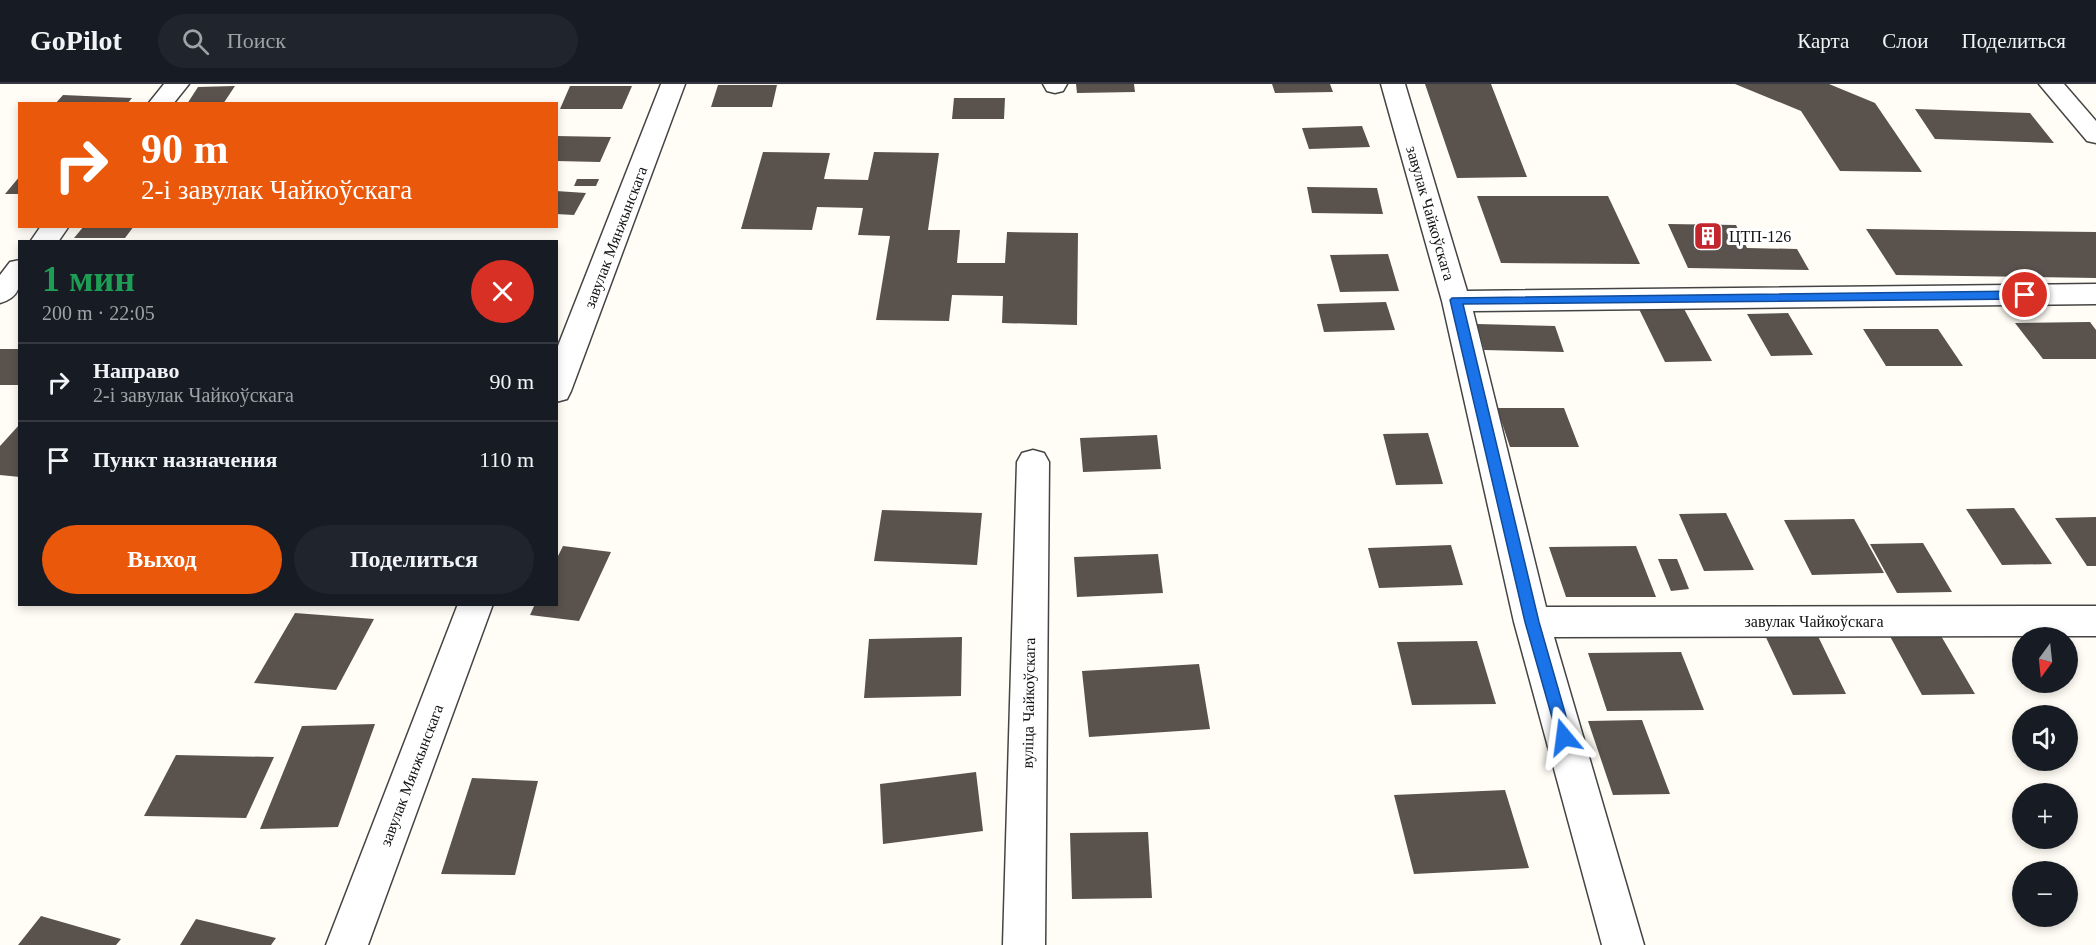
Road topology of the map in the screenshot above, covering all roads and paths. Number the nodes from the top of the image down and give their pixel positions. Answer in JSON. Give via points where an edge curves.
{"nodes":[{"id":1,"x":177,"y":84,"type":"edge"},
{"id":2,"x":673,"y":84,"type":"edge"},
{"id":3,"x":1393,"y":84,"type":"edge"},
{"id":4,"x":2051,"y":84,"type":"edge"},
{"id":5,"x":162,"y":102,"type":"edge"},
{"id":6,"x":2096,"y":136,"type":"edge"},
{"id":7,"x":54,"y":228,"type":"edge"},
{"id":8,"x":45,"y":240,"type":"edge"},
{"id":9,"x":18,"y":272,"type":"edge"},
{"id":10,"x":0,"y":292,"type":"edge"},
{"id":11,"x":2096,"y":294,"type":"edge"},
{"id":12,"x":1456,"y":300,"type":"junction"},
{"id":13,"x":558,"y":386,"type":"edge"},
{"id":14,"x":1033,"y":462,"type":"dead end"},
{"id":15,"x":475,"y":606,"type":"edge"},
{"id":16,"x":2096,"y":621,"type":"edge"},
{"id":17,"x":1532,"y":622,"type":"junction"},
{"id":18,"x":347,"y":945,"type":"edge"},
{"id":19,"x":1024,"y":945,"type":"edge"},
{"id":20,"x":1623,"y":945,"type":"edge"}],
"edges":[{"from":1,"to":5,"type":"street"},
{"from":2,"to":13,"type":"street","name":"завулак Мянжынскага"},
{"from":3,"to":12,"type":"street","name":"завулак Чайкоўскага"},
{"from":4,"to":6,"type":"street"},
{"from":7,"to":8,"type":"street"},
{"from":9,"to":10,"type":"street"},
{"from":11,"to":12,"type":"street"},
{"from":12,"to":17,"type":"street","name":"завулак Чайкоўскага"},
{"from":14,"to":19,"type":"street","name":"вуліца Чайкоўскага"},
{"from":15,"to":18,"type":"street","name":"завулак Мянжынскага"},
{"from":16,"to":17,"type":"street","name":"завулак Чайкоўскага"},
{"from":17,"to":20,"type":"street","name":"завулак Чайкоўскага"}]}
